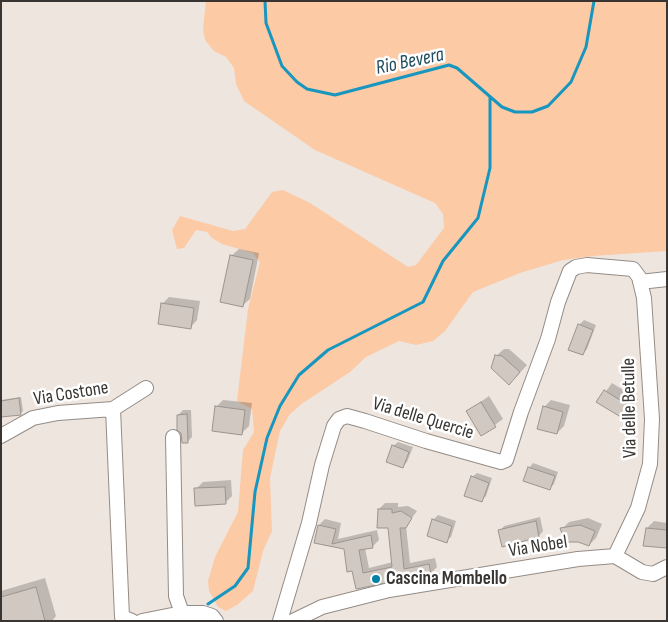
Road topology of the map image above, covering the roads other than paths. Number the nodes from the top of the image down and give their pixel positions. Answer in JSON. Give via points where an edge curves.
{"nodes":[{"id":1,"x":667,"y":279,"type":"edge"},
{"id":2,"x":640,"y":282,"type":"junction"},
{"id":3,"x":146,"y":388,"type":"dead end"},
{"id":4,"x":113,"y":409,"type":"junction"},
{"id":5,"x":1,"y":436,"type":"edge"},
{"id":6,"x":173,"y":437,"type":"dead end"},
{"id":7,"x":615,"y":556,"type":"junction"},
{"id":8,"x":667,"y":568,"type":"edge"},
{"id":9,"x":182,"y":614,"type":"junction"},
{"id":10,"x":132,"y":621,"type":"edge"},
{"id":11,"x":142,"y":621,"type":"edge"},
{"id":12,"x":216,"y":621,"type":"edge"},
{"id":13,"x":280,"y":621,"type":"edge"},
{"id":14,"x":293,"y":621,"type":"edge"}],
"edges":[{"from":1,"to":2,"type":"street"},
{"from":2,"to":7,"type":"street","name":"Via delle Betulle","via":[[644,298],[652,419],[650,464],[638,508]]},
{"from":2,"to":13,"type":"street","name":"Via delle Quercie","via":[[633,269],[622,267],[587,266],[570,271],[506,460],[501,462],[347,416],[339,419],[322,465],[309,523]]},
{"from":3,"to":4,"type":"street","name":"Via Costone"},
{"from":4,"to":5,"type":"street","name":"Via Costone","via":[[58,412],[33,418]]},
{"from":4,"to":10,"type":"street","via":[[122,617]]},
{"from":6,"to":9,"type":"street","via":[[176,596]]},
{"from":7,"to":8,"type":"street","via":[[642,572],[653,574]]},
{"from":7,"to":14,"type":"street","name":"Via Nobel","via":[[578,559],[389,590],[322,607]]},
{"from":9,"to":11,"type":"street"},
{"from":9,"to":12,"type":"street","via":[[203,613]]}]}
